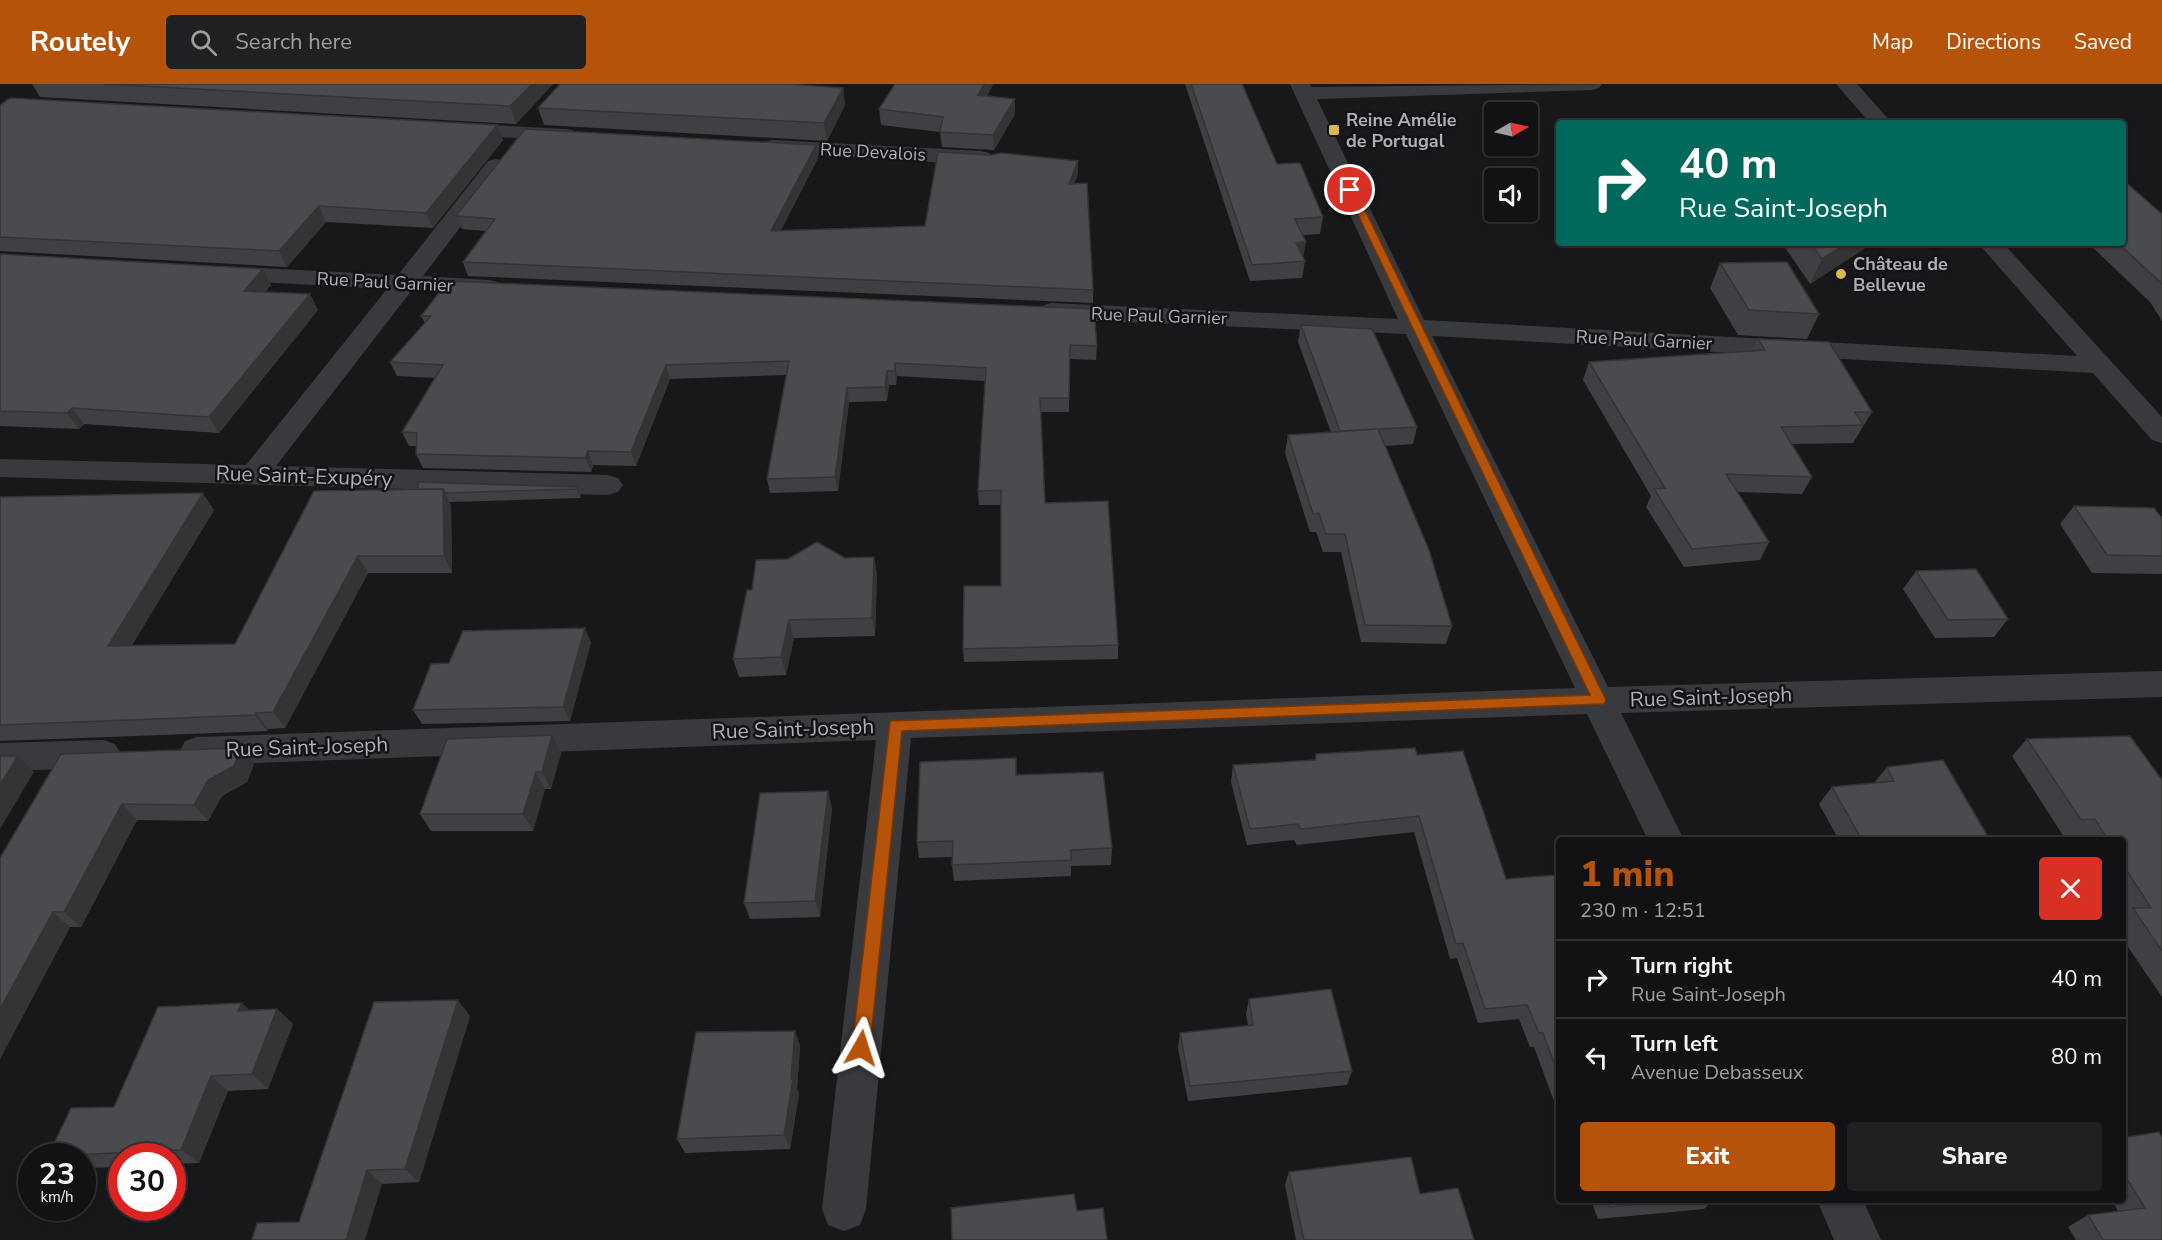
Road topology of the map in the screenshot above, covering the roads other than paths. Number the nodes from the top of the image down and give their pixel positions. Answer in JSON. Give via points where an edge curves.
{"nodes":[{"id":1,"x":1592,"y":84,"type":"edge"},
{"id":2,"x":1846,"y":84,"type":"edge"},
{"id":3,"x":1302,"y":88,"type":"edge"},
{"id":4,"x":544,"y":109,"type":"edge"},
{"id":5,"x":1878,"y":120,"type":"edge"},
{"id":6,"x":439,"y":128,"type":"edge"},
{"id":7,"x":522,"y":133,"type":"junction"},
{"id":8,"x":581,"y":136,"type":"edge"},
{"id":9,"x":745,"y":145,"type":"edge"},
{"id":10,"x":992,"y":159,"type":"edge"},
{"id":11,"x":1993,"y":246,"type":"edge"},
{"id":12,"x":202,"y":272,"type":"edge"},
{"id":13,"x":403,"y":283,"type":"junction"},
{"id":14,"x":511,"y":288,"type":"edge"},
{"id":15,"x":1026,"y":310,"type":"edge"},
{"id":16,"x":1415,"y":327,"type":"junction"},
{"id":17,"x":2101,"y":366,"type":"junction"},
{"id":18,"x":2162,"y":434,"type":"edge"},
{"id":19,"x":0,"y":468,"type":"edge"},
{"id":20,"x":255,"y":474,"type":"junction"},
{"id":21,"x":608,"y":485,"type":"dead end"},
{"id":22,"x":2162,"y":684,"type":"edge"},
{"id":23,"x":1599,"y":700,"type":"junction"},
{"id":24,"x":895,"y":725,"type":"junction"},
{"id":25,"x":65,"y":756,"type":"junction"},
{"id":26,"x":0,"y":757,"type":"edge"},
{"id":27,"x":48,"y":786,"type":"edge"},
{"id":28,"x":1665,"y":837,"type":"edge"},
{"id":29,"x":1840,"y":1203,"type":"edge"},
{"id":30,"x":844,"y":1209,"type":"dead end"},
{"id":31,"x":1858,"y":1240,"type":"edge"}],
"edges":[{"from":1,"to":3,"type":"street"},
{"from":2,"to":5,"type":"street"},
{"from":3,"to":16,"type":"street"},
{"from":4,"to":7,"type":"street"},
{"from":6,"to":7,"type":"street"},
{"from":7,"to":8,"type":"street"},
{"from":7,"to":13,"type":"street"},
{"from":9,"to":10,"type":"street","name":"Rue Devalois"},
{"from":11,"to":17,"type":"street"},
{"from":12,"to":13,"type":"street","name":"Rue Paul Garnier"},
{"from":13,"to":14,"type":"street","name":"Rue Paul Garnier"},
{"from":13,"to":20,"type":"street"},
{"from":15,"to":16,"type":"street","name":"Rue Paul Garnier"},
{"from":16,"to":17,"type":"street","name":"Rue Paul Garnier"},
{"from":16,"to":23,"type":"street"},
{"from":17,"to":18,"type":"street"},
{"from":19,"to":20,"type":"street","name":"Rue Saint-Exupéry"},
{"from":20,"to":21,"type":"street","name":"Rue Saint-Exupéry"},
{"from":22,"to":23,"type":"street","name":"Rue Saint-Joseph"},
{"from":23,"to":24,"type":"street","name":"Rue Saint-Joseph"},
{"from":23,"to":28,"type":"street"},
{"from":24,"to":25,"type":"street","name":"Rue Saint-Joseph"},
{"from":24,"to":30,"type":"street"},
{"from":25,"to":26,"type":"street","name":"Rue Saint-Joseph"},
{"from":25,"to":27,"type":"street"},
{"from":29,"to":31,"type":"street"}]}
